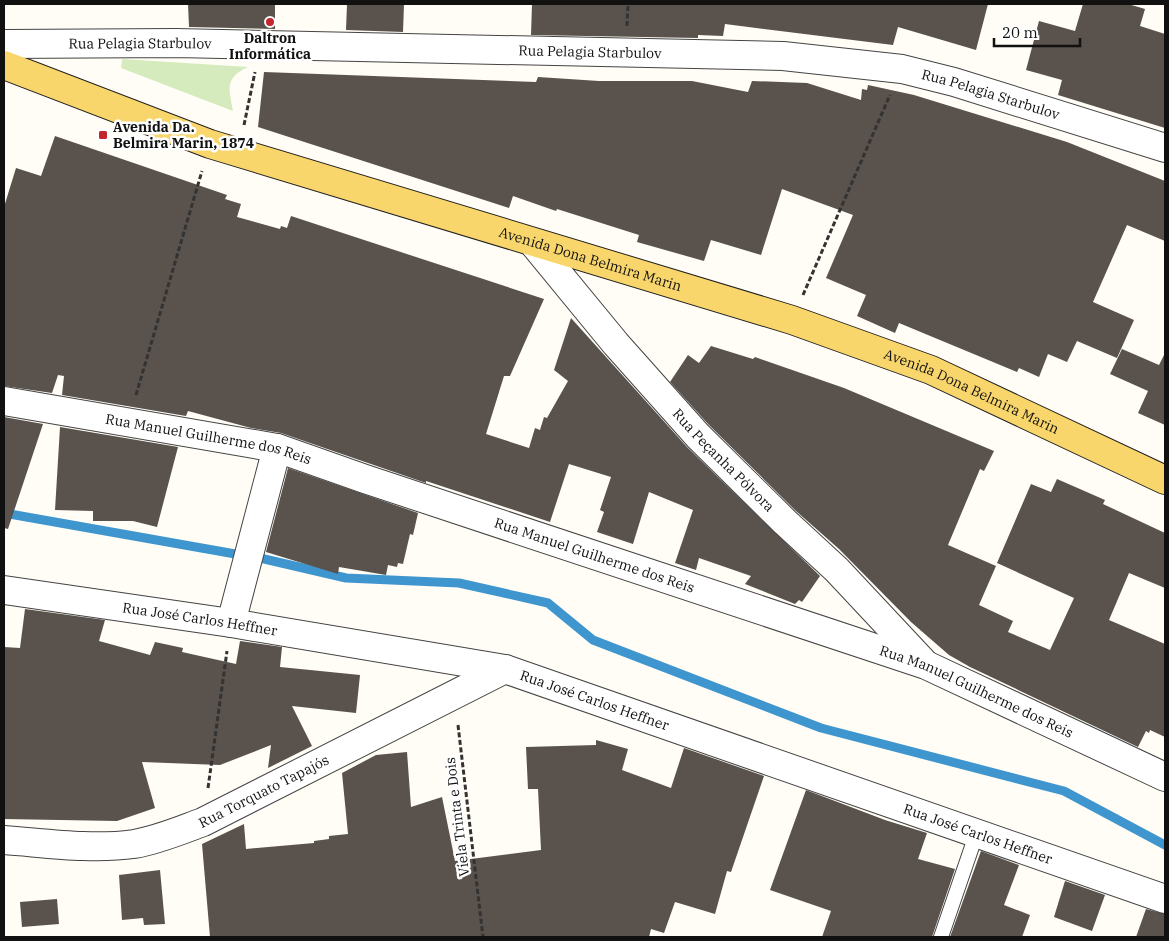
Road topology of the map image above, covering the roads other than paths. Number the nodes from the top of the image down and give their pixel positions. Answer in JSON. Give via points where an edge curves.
{"nodes":[{"id":1,"x":4,"y":44,"type":"edge"},
{"id":2,"x":4,"y":65,"type":"edge"},
{"id":3,"x":1165,"y":148,"type":"edge"},
{"id":4,"x":532,"y":243,"type":"junction"},
{"id":5,"x":4,"y":401,"type":"edge"},
{"id":6,"x":277,"y":448,"type":"junction"},
{"id":7,"x":1165,"y":480,"type":"edge"},
{"id":8,"x":4,"y":590,"type":"edge"},
{"id":9,"x":231,"y":623,"type":"junction"},
{"id":10,"x":926,"y":665,"type":"junction"},
{"id":11,"x":505,"y":668,"type":"junction"},
{"id":12,"x":1165,"y":777,"type":"edge"},
{"id":13,"x":978,"y":832,"type":"junction"},
{"id":14,"x":4,"y":840,"type":"edge"},
{"id":15,"x":1165,"y":899,"type":"edge"},
{"id":16,"x":941,"y":937,"type":"edge"}],
"edges":[{"from":1,"to":3,"type":"street","name":"Rua Pelagia Starbulov","via":[[176,43],[783,56],[902,69],[954,82]]},
{"from":2,"to":4,"type":"main road","name":"Avenida Dona Belmira Marin","via":[[210,144]]},
{"from":4,"to":7,"type":"main road","name":"Avenida Dona Belmira Marin","via":[[792,320],[931,370]]},
{"from":4,"to":10,"type":"street","name":"Rua Peçanha Pólvora","via":[[698,436],[838,570]]},
{"from":5,"to":6,"type":"street","name":"Rua Manuel Guilherme dos Reis"},
{"from":6,"to":9,"type":"street"},
{"from":6,"to":10,"type":"street","name":"Rua Manuel Guilherme dos Reis"},
{"from":8,"to":9,"type":"street","name":"Rua José Carlos Heffner"},
{"from":9,"to":11,"type":"street","name":"Rua José Carlos Heffner"},
{"from":10,"to":12,"type":"street","name":"Rua Manuel Guilherme dos Reis"},
{"from":11,"to":13,"type":"street","name":"Rua José Carlos Heffner"},
{"from":11,"to":14,"type":"street","name":"Rua Torquato Tapajós","via":[[203,822],[168,836],[134,844],[99,846]]},
{"from":13,"to":15,"type":"street","name":"Rua José Carlos Heffner"},
{"from":13,"to":16,"type":"lane"}]}
